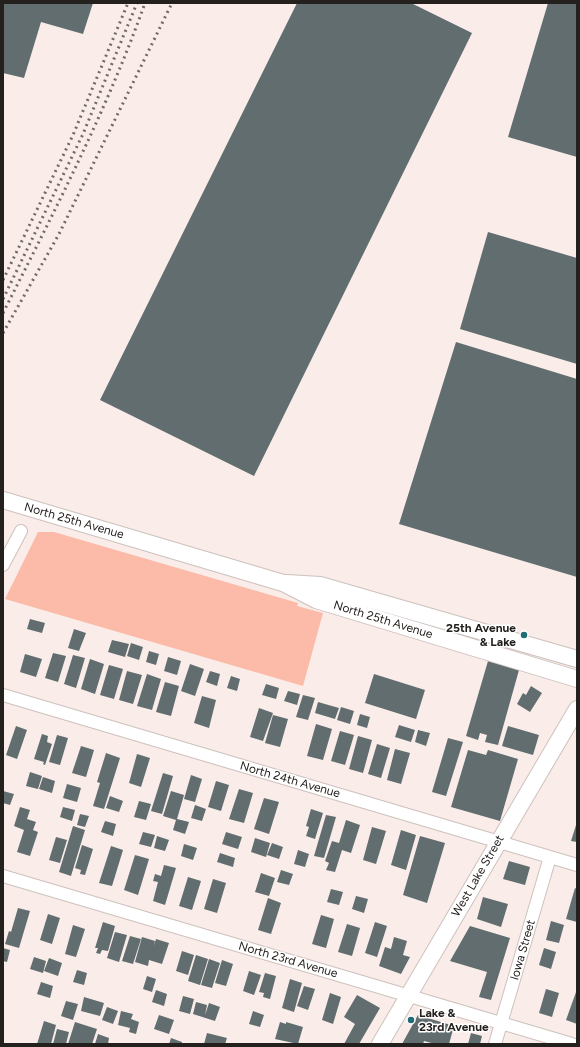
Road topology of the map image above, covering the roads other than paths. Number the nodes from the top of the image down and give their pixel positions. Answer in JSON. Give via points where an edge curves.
{"nodes":[{"id":1,"x":3,"y":500,"type":"edge"},
{"id":2,"x":21,"y":531,"type":"dead end"},
{"id":3,"x":3,"y":565,"type":"edge"},
{"id":4,"x":283,"y":583,"type":"junction"},
{"id":5,"x":577,"y":660,"type":"edge"},
{"id":6,"x":577,"y":679,"type":"edge"},
{"id":7,"x":3,"y":695,"type":"edge"},
{"id":8,"x":577,"y":709,"type":"edge"},
{"id":9,"x":498,"y":841,"type":"junction"},
{"id":10,"x":550,"y":857,"type":"junction"},
{"id":11,"x":577,"y":865,"type":"edge"},
{"id":12,"x":3,"y":876,"type":"edge"},
{"id":13,"x":409,"y":996,"type":"junction"},
{"id":14,"x":501,"y":1023,"type":"junction"},
{"id":15,"x":380,"y":1044,"type":"edge"},
{"id":16,"x":495,"y":1044,"type":"edge"},
{"id":17,"x":572,"y":1044,"type":"edge"}],
"edges":[{"from":1,"to":4,"type":"main road","name":"North 25th Avenue"},
{"from":2,"to":3,"type":"street"},
{"from":4,"to":5,"type":"main road","name":"North 25th Avenue","via":[[327,586]]},
{"from":4,"to":6,"type":"main road","name":"North 25th Avenue","via":[[316,600]]},
{"from":7,"to":9,"type":"street","name":"North 24th Avenue"},
{"from":8,"to":9,"type":"main road","name":"West Lake Street"},
{"from":9,"to":10,"type":"street","name":"North 24th Avenue"},
{"from":9,"to":13,"type":"main road","name":"West Lake Street"},
{"from":10,"to":11,"type":"street","name":"North 24th Avenue"},
{"from":10,"to":14,"type":"street","name":"Iowa Street"},
{"from":12,"to":13,"type":"street","name":"North 23rd Avenue"},
{"from":13,"to":14,"type":"street","name":"North 23rd Avenue"},
{"from":13,"to":15,"type":"main road","name":"West Lake Street"},
{"from":14,"to":16,"type":"street","name":"Iowa Street"},
{"from":14,"to":17,"type":"street","name":"North 23rd Avenue"}]}
